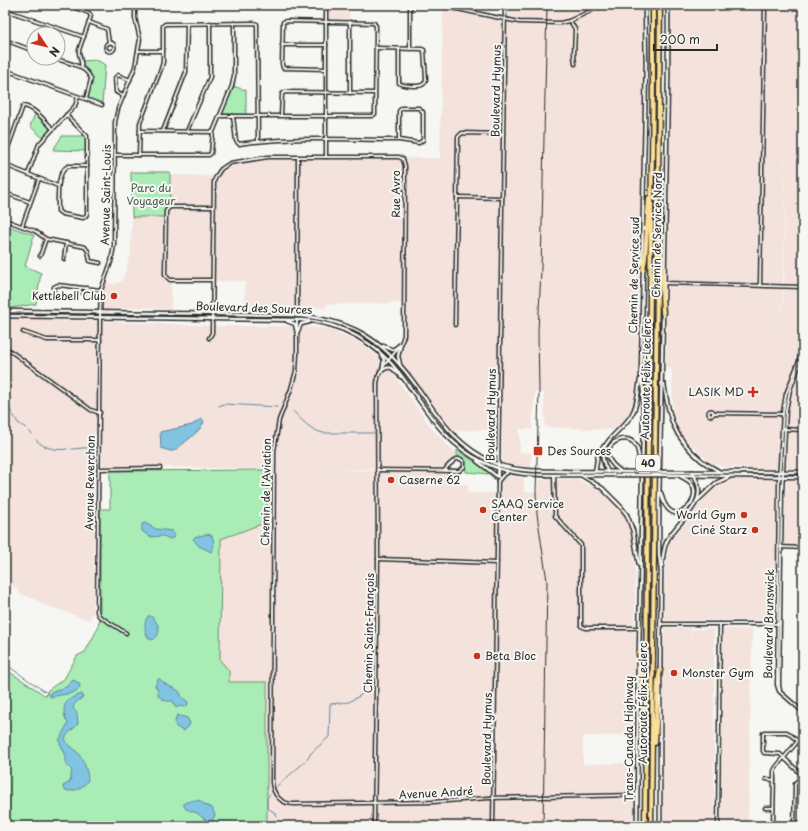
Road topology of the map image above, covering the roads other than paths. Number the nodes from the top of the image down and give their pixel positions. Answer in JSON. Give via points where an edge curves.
{"nodes":[{"id":1,"x":67,"y":5,"type":"edge"},
{"id":2,"x":135,"y":5,"type":"edge"},
{"id":3,"x":326,"y":5,"type":"edge"},
{"id":4,"x":410,"y":5,"type":"edge"},
{"id":5,"x":438,"y":5,"type":"edge"},
{"id":6,"x":505,"y":5,"type":"edge"},
{"id":7,"x":603,"y":5,"type":"edge"},
{"id":8,"x":645,"y":5,"type":"edge"},
{"id":9,"x":653,"y":5,"type":"edge"},
{"id":10,"x":660,"y":5,"type":"edge"},
{"id":11,"x":668,"y":5,"type":"edge"},
{"id":12,"x":765,"y":5,"type":"edge"},
{"id":13,"x":5,"y":10,"type":"edge"},
{"id":14,"x":505,"y":19,"type":"junction"},
{"id":15,"x":570,"y":20,"type":"junction"},
{"id":16,"x":89,"y":22,"type":"junction"},
{"id":17,"x":327,"y":22,"type":"junction"},
{"id":18,"x":350,"y":22,"type":"junction"},
{"id":19,"x":210,"y":23,"type":"junction"},
{"id":20,"x":234,"y":23,"type":"junction"},
{"id":21,"x":187,"y":24,"type":"junction"},
{"id":22,"x":84,"y":37,"type":"junction"},
{"id":23,"x":5,"y":40,"type":"edge"},
{"id":24,"x":109,"y":43,"type":"junction"},
{"id":25,"x":282,"y":45,"type":"junction"},
{"id":26,"x":326,"y":45,"type":"junction"},
{"id":27,"x":26,"y":47,"type":"edge"},
{"id":28,"x":376,"y":48,"type":"junction"},
{"id":29,"x":410,"y":48,"type":"junction"},
{"id":30,"x":399,"y":49,"type":"junction"},
{"id":31,"x":138,"y":51,"type":"junction"},
{"id":32,"x":163,"y":51,"type":"junction"},
{"id":33,"x":66,"y":63,"type":"edge"},
{"id":34,"x":576,"y":64,"type":"dead end"},
{"id":35,"x":80,"y":68,"type":"junction"},
{"id":36,"x":326,"y":69,"type":"junction"},
{"id":37,"x":5,"y":70,"type":"edge"},
{"id":38,"x":130,"y":80,"type":"junction"},
{"id":39,"x":326,"y":92,"type":"junction"},
{"id":40,"x":350,"y":93,"type":"junction"},
{"id":41,"x":375,"y":93,"type":"junction"},
{"id":42,"x":78,"y":96,"type":"junction"},
{"id":43,"x":124,"y":96,"type":"junction"},
{"id":44,"x":86,"y":99,"type":"junction"},
{"id":45,"x":102,"y":105,"type":"dead end"},
{"id":46,"x":66,"y":115,"type":"junction"},
{"id":47,"x":281,"y":115,"type":"junction"},
{"id":48,"x":326,"y":115,"type":"junction"},
{"id":49,"x":220,"y":116,"type":"junction"},
{"id":50,"x":233,"y":116,"type":"junction"},
{"id":51,"x":257,"y":116,"type":"junction"},
{"id":52,"x":53,"y":129,"type":"junction"},
{"id":53,"x":140,"y":131,"type":"junction"},
{"id":54,"x":162,"y":131,"type":"junction"},
{"id":55,"x":187,"y":131,"type":"junction"},
{"id":56,"x":213,"y":132,"type":"junction"},
{"id":57,"x":503,"y":134,"type":"junction"},
{"id":58,"x":326,"y":140,"type":"junction"},
{"id":59,"x":399,"y":140,"type":"junction"},
{"id":60,"x":258,"y":141,"type":"junction"},
{"id":61,"x":5,"y":151,"type":"edge"},
{"id":62,"x":115,"y":155,"type":"junction"},
{"id":63,"x":140,"y":155,"type":"junction"},
{"id":64,"x":298,"y":157,"type":"junction"},
{"id":65,"x":326,"y":157,"type":"junction"},
{"id":66,"x":5,"y":165,"type":"edge"},
{"id":67,"x":87,"y":166,"type":"junction"},
{"id":68,"x":652,"y":172,"type":"junction"},
{"id":69,"x":28,"y":174,"type":"junction"},
{"id":70,"x":39,"y":179,"type":"junction"},
{"id":71,"x":58,"y":186,"type":"junction"},
{"id":72,"x":5,"y":192,"type":"edge"},
{"id":73,"x":457,"y":197,"type":"junction"},
{"id":74,"x":502,"y":198,"type":"junction"},
{"id":75,"x":658,"y":199,"type":"junction"},
{"id":76,"x":30,"y":202,"type":"junction"},
{"id":77,"x":213,"y":207,"type":"junction"},
{"id":78,"x":5,"y":220,"type":"edge"},
{"id":79,"x":22,"y":226,"type":"junction"},
{"id":80,"x":46,"y":239,"type":"junction"},
{"id":81,"x":66,"y":243,"type":"junction"},
{"id":82,"x":40,"y":256,"type":"dead end"},
{"id":83,"x":64,"y":259,"type":"dead end"},
{"id":84,"x":100,"y":263,"type":"dead end"},
{"id":85,"x":643,"y":269,"type":"junction"},
{"id":86,"x":212,"y":280,"type":"junction"},
{"id":87,"x":665,"y":284,"type":"junction"},
{"id":88,"x":760,"y":285,"type":"junction"},
{"id":89,"x":803,"y":287,"type":"edge"},
{"id":90,"x":80,"y":288,"type":"junction"},
{"id":91,"x":87,"y":288,"type":"junction"},
{"id":92,"x":101,"y":290,"type":"junction"},
{"id":93,"x":54,"y":293,"type":"dead end"},
{"id":94,"x":212,"y":305,"type":"junction"},
{"id":95,"x":5,"y":311,"type":"edge"},
{"id":96,"x":100,"y":312,"type":"junction"},
{"id":97,"x":663,"y":312,"type":"junction"},
{"id":98,"x":198,"y":314,"type":"junction"},
{"id":99,"x":212,"y":314,"type":"junction"},
{"id":100,"x":229,"y":314,"type":"junction"},
{"id":101,"x":297,"y":315,"type":"junction"},
{"id":102,"x":5,"y":316,"type":"edge"},
{"id":103,"x":100,"y":317,"type":"junction"},
{"id":104,"x":212,"y":319,"type":"junction"},
{"id":105,"x":281,"y":320,"type":"junction"},
{"id":106,"x":297,"y":320,"type":"junction"},
{"id":107,"x":311,"y":321,"type":"junction"},
{"id":108,"x":455,"y":325,"type":"dead end"},
{"id":109,"x":23,"y":332,"type":"dead end"},
{"id":110,"x":297,"y":333,"type":"junction"},
{"id":111,"x":209,"y":338,"type":"dead end"},
{"id":112,"x":803,"y":338,"type":"edge"},
{"id":113,"x":100,"y":340,"type":"junction"},
{"id":114,"x":379,"y":344,"type":"junction"},
{"id":115,"x":401,"y":344,"type":"junction"},
{"id":116,"x":9,"y":350,"type":"dead end"},
{"id":117,"x":379,"y":350,"type":"junction"},
{"id":118,"x":803,"y":355,"type":"edge"},
{"id":119,"x":392,"y":356,"type":"junction"},
{"id":120,"x":389,"y":360,"type":"junction"},
{"id":121,"x":400,"y":366,"type":"junction"},
{"id":122,"x":383,"y":367,"type":"junction"},
{"id":123,"x":380,"y":372,"type":"junction"},
{"id":124,"x":641,"y":376,"type":"junction"},
{"id":125,"x":663,"y":377,"type":"junction"},
{"id":126,"x":408,"y":384,"type":"junction"},
{"id":127,"x":100,"y":413,"type":"junction"},
{"id":128,"x":713,"y":413,"type":"dead end"},
{"id":129,"x":783,"y":414,"type":"junction"},
{"id":130,"x":784,"y":429,"type":"junction"},
{"id":131,"x":803,"y":430,"type":"edge"},
{"id":132,"x":604,"y":446,"type":"junction"},
{"id":133,"x":498,"y":451,"type":"junction"},
{"id":134,"x":472,"y":457,"type":"junction"},
{"id":135,"x":485,"y":458,"type":"junction"},
{"id":136,"x":498,"y":464,"type":"junction"},
{"id":137,"x":160,"y":468,"type":"dead end"},
{"id":138,"x":98,"y":469,"type":"junction"},
{"id":139,"x":498,"y":469,"type":"junction"},
{"id":140,"x":377,"y":470,"type":"junction"},
{"id":141,"x":445,"y":470,"type":"junction"},
{"id":142,"x":620,"y":471,"type":"junction"},
{"id":143,"x":510,"y":472,"type":"junction"},
{"id":144,"x":595,"y":472,"type":"junction"},
{"id":145,"x":608,"y":472,"type":"junction"},
{"id":146,"x":692,"y":472,"type":"junction"},
{"id":147,"x":720,"y":472,"type":"junction"},
{"id":148,"x":781,"y":472,"type":"junction"},
{"id":149,"x":803,"y":472,"type":"edge"},
{"id":150,"x":554,"y":475,"type":"junction"},
{"id":151,"x":581,"y":475,"type":"junction"},
{"id":152,"x":611,"y":475,"type":"junction"},
{"id":153,"x":680,"y":476,"type":"junction"},
{"id":154,"x":695,"y":476,"type":"junction"},
{"id":155,"x":729,"y":476,"type":"junction"},
{"id":156,"x":641,"y":477,"type":"junction"},
{"id":157,"x":781,"y":477,"type":"junction"},
{"id":158,"x":803,"y":477,"type":"edge"},
{"id":159,"x":498,"y":479,"type":"junction"},
{"id":160,"x":660,"y":490,"type":"junction"},
{"id":161,"x":697,"y":502,"type":"junction"},
{"id":162,"x":780,"y":548,"type":"junction"},
{"id":163,"x":803,"y":548,"type":"edge"},
{"id":164,"x":378,"y":559,"type":"junction"},
{"id":165,"x":497,"y":563,"type":"junction"},
{"id":166,"x":639,"y":570,"type":"junction"},
{"id":167,"x":661,"y":571,"type":"junction"},
{"id":168,"x":660,"y":624,"type":"junction"},
{"id":169,"x":720,"y":624,"type":"junction"},
{"id":170,"x":779,"y":624,"type":"junction"},
{"id":171,"x":639,"y":628,"type":"junction"},
{"id":172,"x":126,"y":633,"type":"dead end"},
{"id":173,"x":638,"y":653,"type":"junction"},
{"id":174,"x":660,"y":670,"type":"junction"},
{"id":175,"x":803,"y":711,"type":"edge"},
{"id":176,"x":798,"y":741,"type":"junction"},
{"id":177,"x":803,"y":745,"type":"edge"},
{"id":178,"x":645,"y":754,"type":"junction"},
{"id":179,"x":784,"y":758,"type":"junction"},
{"id":180,"x":652,"y":773,"type":"junction"},
{"id":181,"x":802,"y":776,"type":"edge"},
{"id":182,"x":766,"y":779,"type":"dead end"},
{"id":183,"x":774,"y":780,"type":"junction"},
{"id":184,"x":637,"y":795,"type":"junction"},
{"id":185,"x":494,"y":798,"type":"junction"},
{"id":186,"x":284,"y":802,"type":"joint"},
{"id":187,"x":374,"y":803,"type":"junction"},
{"id":188,"x":765,"y":808,"type":"dead end"},
{"id":189,"x":773,"y":808,"type":"junction"},
{"id":190,"x":374,"y":826,"type":"edge"},
{"id":191,"x":493,"y":826,"type":"edge"},
{"id":192,"x":637,"y":826,"type":"edge"},
{"id":193,"x":645,"y":826,"type":"edge"},
{"id":194,"x":651,"y":826,"type":"edge"},
{"id":195,"x":660,"y":826,"type":"edge"},
{"id":196,"x":718,"y":826,"type":"edge"},
{"id":197,"x":773,"y":826,"type":"edge"},
{"id":198,"x":794,"y":826,"type":"edge"}],
"edges":[{"from":1,"to":16,"type":"street","via":[[89,13]]},
{"from":2,"to":31,"type":"street","name":"Avenue Saint-Louis","via":[[140,39]]},
{"from":3,"to":17,"type":"street"},
{"from":4,"to":29,"type":"street"},
{"from":5,"to":14,"type":"street"},
{"from":6,"to":14,"type":"street","name":"Boulevard Hymus"},
{"from":7,"to":15,"type":"street"},
{"from":8,"to":85,"type":"main road","name":"Chemin de Service sud"},
{"from":9,"to":68,"type":"highway","name":"Autoroute Félix-Leclerc","number":"40"},
{"from":10,"to":75,"type":"highway","name":"Autoroute Félix-Leclerc","number":"40"},
{"from":11,"to":87,"type":"main road","name":"Chemin de Service Nord"},
{"from":12,"to":88,"type":"street"},
{"from":13,"to":22,"type":"street"},
{"from":14,"to":15,"type":"street","via":[[560,23]]},
{"from":14,"to":57,"type":"street","name":"Boulevard Hymus"},
{"from":15,"to":34,"type":"street","via":[[575,29]]},
{"from":16,"to":22,"type":"street"},
{"from":16,"to":24,"type":"street","via":[[106,29]]},
{"from":17,"to":18,"type":"street"},
{"from":17,"to":25,"type":"street","via":[[283,22]]},
{"from":17,"to":26,"type":"street"},
{"from":18,"to":28,"type":"street","via":[[374,23]]},
{"from":18,"to":40,"type":"street"},
{"from":19,"to":20,"type":"street"},
{"from":19,"to":21,"type":"street"},
{"from":19,"to":55,"type":"street","via":[[210,77]]},
{"from":20,"to":49,"type":"street","via":[[234,76]]},
{"from":20,"to":51,"type":"street","via":[[254,23],[258,26]]},
{"from":21,"to":32,"type":"street","via":[[163,26]]},
{"from":21,"to":54,"type":"street","via":[[186,72]]},
{"from":22,"to":35,"type":"street","via":[[79,54],[82,61]]},
{"from":23,"to":27,"type":"street"},
{"from":24,"to":24,"type":"street","via":[[114,46],[111,51],[106,47]]},
{"from":25,"to":26,"type":"street"},
{"from":25,"to":36,"type":"street","via":[[283,68]]},
{"from":26,"to":36,"type":"street"},
{"from":28,"to":30,"type":"street"},
{"from":28,"to":41,"type":"street"},
{"from":29,"to":30,"type":"street"},
{"from":29,"to":30,"type":"street","via":[[422,49],[425,52],[426,80],[422,85],[402,86],[399,83]]},
{"from":31,"to":32,"type":"street"},
{"from":31,"to":38,"type":"street","name":"Avenue Saint-Louis"},
{"from":32,"to":53,"type":"street","via":[[162,69],[142,115]]},
{"from":33,"to":35,"type":"street"},
{"from":35,"to":44,"type":"street","via":[[86,71],[91,79]]},
{"from":36,"to":39,"type":"street"},
{"from":37,"to":42,"type":"street"},
{"from":38,"to":43,"type":"street","name":"Avenue Saint-Louis"},
{"from":38,"to":43,"type":"street","via":[[118,75],[115,78],[116,92]]},
{"from":39,"to":40,"type":"street"},
{"from":39,"to":47,"type":"street","via":[[285,92],[281,97]]},
{"from":39,"to":48,"type":"street"},
{"from":40,"to":41,"type":"street"},
{"from":41,"to":48,"type":"street","via":[[375,114],[372,116]]},
{"from":42,"to":44,"type":"street"},
{"from":42,"to":46,"type":"street","via":[[76,104]]},
{"from":43,"to":62,"type":"street","name":"Avenue Saint-Louis","via":[[115,122]]},
{"from":44,"to":45,"type":"street"},
{"from":46,"to":52,"type":"street"},
{"from":46,"to":67,"type":"street","via":[[87,136]]},
{"from":47,"to":48,"type":"street"},
{"from":47,"to":51,"type":"street"},
{"from":48,"to":58,"type":"street"},
{"from":49,"to":50,"type":"street"},
{"from":49,"to":56,"type":"street"},
{"from":50,"to":51,"type":"street"},
{"from":50,"to":60,"type":"street","via":[[236,141],[239,144]]},
{"from":51,"to":60,"type":"street"},
{"from":52,"to":61,"type":"street","via":[[32,110],[23,106]]},
{"from":52,"to":69,"type":"street","via":[[39,144]]},
{"from":53,"to":54,"type":"street"},
{"from":53,"to":63,"type":"street"},
{"from":54,"to":55,"type":"street"},
{"from":55,"to":56,"type":"street"},
{"from":56,"to":63,"type":"street","via":[[211,153],[207,156]]},
{"from":57,"to":73,"type":"street","via":[[460,134]]},
{"from":57,"to":74,"type":"street","name":"Boulevard Hymus"},
{"from":58,"to":59,"type":"street"},
{"from":58,"to":60,"type":"street"},
{"from":58,"to":65,"type":"street"},
{"from":59,"to":59,"type":"street","via":[[419,143],[423,140],[422,109],[400,110]]},
{"from":62,"to":63,"type":"street"},
{"from":62,"to":92,"type":"street","name":"Avenue Saint-Louis","via":[[114,245]]},
{"from":64,"to":65,"type":"street","name":"Rue Avro"},
{"from":64,"to":77,"type":"street","name":"Rue Avro","via":[[268,157],[226,165],[214,181]]},
{"from":64,"to":101,"type":"street","name":"Chemin de l'Aviation"},
{"from":65,"to":115,"type":"street","name":"Rue Avro","via":[[399,157],[404,161],[404,334]]},
{"from":66,"to":69,"type":"street"},
{"from":67,"to":71,"type":"street","via":[[65,167]]},
{"from":67,"to":71,"type":"street","via":[[85,217],[62,214],[58,211]]},
{"from":68,"to":85,"type":"highway"},
{"from":68,"to":178,"type":"highway","name":"Autoroute Félix-Leclerc","number":"40"},
{"from":69,"to":70,"type":"street"},
{"from":70,"to":71,"type":"street"},
{"from":70,"to":76,"type":"street"},
{"from":72,"to":76,"type":"street"},
{"from":73,"to":74,"type":"street"},
{"from":73,"to":108,"type":"street"},
{"from":74,"to":133,"type":"street","name":"Boulevard Hymus"},
{"from":75,"to":97,"type":"highway","via":[[662,242]]},
{"from":75,"to":180,"type":"highway","name":"Autoroute Félix-Leclerc","number":"40"},
{"from":76,"to":79,"type":"street"},
{"from":77,"to":86,"type":"street","name":"Rue Avro"},
{"from":77,"to":86,"type":"street","via":[[170,207],[166,211],[165,275],[170,280]]},
{"from":78,"to":79,"type":"street"},
{"from":79,"to":80,"type":"street"},
{"from":80,"to":81,"type":"street"},
{"from":80,"to":82,"type":"street"},
{"from":81,"to":83,"type":"street"},
{"from":81,"to":84,"type":"street","via":[[85,247],[90,261]]},
{"from":85,"to":124,"type":"main road","name":"Chemin de Service sud"},
{"from":86,"to":94,"type":"street","name":"Rue Avro"},
{"from":87,"to":88,"type":"street"},
{"from":87,"to":97,"type":"main road","name":"Chemin de Service Nord"},
{"from":88,"to":89,"type":"street"},
{"from":90,"to":91,"type":"street"},
{"from":90,"to":91,"type":"street","via":[[82,293]]},
{"from":90,"to":93,"type":"street","via":[[56,285]]},
{"from":91,"to":92,"type":"street"},
{"from":92,"to":96,"type":"street","name":"Avenue Saint-Louis"},
{"from":94,"to":98,"type":"main road","via":[[208,310]]},
{"from":94,"to":99,"type":"street"},
{"from":94,"to":100,"type":"main road","via":[[215,310]]},
{"from":95,"to":96,"type":"main road","name":"Boulevard des Sources"},
{"from":96,"to":98,"type":"main road","name":"Boulevard des Sources"},
{"from":96,"to":103,"type":"street","name":"Avenue Saint-Louis"},
{"from":97,"to":125,"type":"main road","name":"Chemin de Service Nord"},
{"from":98,"to":99,"type":"main road","name":"Boulevard des Sources"},
{"from":99,"to":100,"type":"main road","name":"Boulevard des Sources"},
{"from":99,"to":104,"type":"street"},
{"from":100,"to":101,"type":"main road","name":"Boulevard des Sources"},
{"from":101,"to":106,"type":"street","name":"Chemin de l'Aviation"},
{"from":101,"to":114,"type":"main road","name":"Boulevard des Sources","via":[[323,318],[342,324]]},
{"from":102,"to":103,"type":"main road","name":"Boulevard des Sources"},
{"from":103,"to":104,"type":"main road","name":"Boulevard des Sources"},
{"from":103,"to":113,"type":"street","name":"Avenue Reverchon"},
{"from":104,"to":105,"type":"main road","name":"Boulevard des Sources"},
{"from":104,"to":111,"type":"street","via":[[212,333]]},
{"from":105,"to":106,"type":"main road","name":"Boulevard des Sources"},
{"from":105,"to":110,"type":"main road","via":[[294,324]]},
{"from":106,"to":107,"type":"main road","name":"Boulevard des Sources"},
{"from":106,"to":110,"type":"street","name":"Chemin de l'Aviation"},
{"from":107,"to":110,"type":"main road","via":[[301,324]]},
{"from":107,"to":117,"type":"main road","name":"Boulevard des Sources","via":[[345,331]]},
{"from":109,"to":113,"type":"street","via":[[47,340]]},
{"from":110,"to":186,"type":"street","name":"Chemin de l'Aviation","via":[[295,373],[278,422],[274,454],[272,784],[276,795]]},
{"from":112,"to":129,"type":"street","name":"Boulevard Brunswick","via":[[799,361],[786,394]]},
{"from":113,"to":127,"type":"street","name":"Avenue Reverchon"},
{"from":114,"to":115,"type":"main road","via":[[393,350]]},
{"from":114,"to":119,"type":"main road","name":"Boulevard des Sources"},
{"from":115,"to":119,"type":"street","name":"Rue Avro"},
{"from":115,"to":121,"type":"main road","via":[[398,356]]},
{"from":116,"to":127,"type":"street","via":[[92,410]]},
{"from":117,"to":120,"type":"main road","name":"Boulevard des Sources"},
{"from":117,"to":122,"type":"main road","via":[[384,360]]},
{"from":118,"to":130,"type":"street","name":"Boulevard Brunswick","via":[[787,399]]},
{"from":119,"to":120,"type":"street","name":"Rue Avro"},
{"from":119,"to":121,"type":"main road","name":"Boulevard des Sources"},
{"from":120,"to":122,"type":"street","name":"Rue Avro"},
{"from":120,"to":126,"type":"main road","name":"Boulevard des Sources"},
{"from":121,"to":135,"type":"main road","name":"Boulevard des Sources","via":[[446,428]]},
{"from":122,"to":123,"type":"street","name":"Rue Avro"},
{"from":123,"to":126,"type":"main road","via":[[386,367],[392,368]]},
{"from":123,"to":140,"type":"street","name":"Rue Avro","via":[[377,384]]},
{"from":124,"to":132,"type":"main road","via":[[634,411]]},
{"from":124,"to":156,"type":"main road","name":"Chemin de Service sud"},
{"from":125,"to":147,"type":"main road","via":[[670,416],[677,433],[701,460]]},
{"from":125,"to":160,"type":"main road","name":"Chemin de Service Nord"},
{"from":126,"to":134,"type":"main road","name":"Boulevard des Sources","via":[[444,434]]},
{"from":127,"to":138,"type":"street","name":"Avenue Reverchon"},
{"from":128,"to":129,"type":"street"},
{"from":129,"to":130,"type":"street","name":"Boulevard Brunswick"},
{"from":130,"to":131,"type":"street"},
{"from":130,"to":148,"type":"street","name":"Boulevard Brunswick"},
{"from":132,"to":144,"type":"main road","via":[[598,453]]},
{"from":132,"to":145,"type":"main road","via":[[602,458]]},
{"from":133,"to":135,"type":"main road","via":[[492,458]]},
{"from":133,"to":136,"type":"street","name":"Boulevard Hymus"},
{"from":134,"to":139,"type":"main road","name":"Boulevard des Sources"},
{"from":134,"to":159,"type":"main road"},
{"from":135,"to":136,"type":"main road","name":"Boulevard des Sources"},
{"from":136,"to":139,"type":"street","name":"Boulevard Hymus"},
{"from":136,"to":144,"type":"main road","name":"Boulevard des Sources","via":[[525,470]]},
{"from":137,"to":138,"type":"street"},
{"from":138,"to":172,"type":"street","name":"Avenue Reverchon","via":[[97,613]]},
{"from":139,"to":143,"type":"main road","name":"Boulevard des Sources"},
{"from":139,"to":159,"type":"street","name":"Boulevard Hymus"},
{"from":140,"to":141,"type":"street"},
{"from":140,"to":164,"type":"street","name":"Rue Avro"},
{"from":141,"to":141,"type":"street","via":[[460,470],[464,467],[464,462],[456,459]]},
{"from":142,"to":145,"type":"main road","name":"Boulevard des Sources"},
{"from":142,"to":146,"type":"main road","name":"Boulevard des Sources","bridge":true},
{"from":142,"to":156,"type":"main road","via":[[610,462],[608,452],[614,442],[624,439],[632,442],[637,449]]},
{"from":143,"to":150,"type":"main road","name":"Boulevard des Sources"},
{"from":143,"to":159,"type":"main road"},
{"from":144,"to":145,"type":"main road","name":"Boulevard des Sources"},
{"from":145,"to":152,"type":"main road"},
{"from":146,"to":147,"type":"main road","name":"Boulevard des Sources"},
{"from":146,"to":154,"type":"main road"},
{"from":147,"to":148,"type":"main road","name":"Boulevard des Sources"},
{"from":148,"to":149,"type":"main road","name":"Boulevard des Sources"},
{"from":148,"to":157,"type":"street","name":"Boulevard Brunswick"},
{"from":150,"to":151,"type":"main road","name":"Boulevard des Sources"},
{"from":150,"to":171,"type":"street","via":[[555,516],[581,545],[581,626]]},
{"from":151,"to":152,"type":"main road","name":"Boulevard des Sources"},
{"from":151,"to":166,"type":"main road","via":[[602,488],[627,515],[633,530]]},
{"from":152,"to":153,"type":"main road","name":"Boulevard des Sources","bridge":true},
{"from":153,"to":154,"type":"main road","name":"Boulevard des Sources"},
{"from":153,"to":160,"type":"main road","via":[[691,482],[694,490],[691,502],[684,510],[676,513],[668,510],[662,501]]},
{"from":154,"to":155,"type":"main road","name":"Boulevard des Sources"},
{"from":154,"to":161,"type":"main road","via":[[699,489]]},
{"from":155,"to":157,"type":"main road","name":"Boulevard des Sources"},
{"from":155,"to":161,"type":"main road","via":[[716,483]]},
{"from":156,"to":166,"type":"main road","name":"Chemin de Service sud"},
{"from":157,"to":158,"type":"main road","name":"Boulevard des Sources"},
{"from":157,"to":162,"type":"street","name":"Boulevard Brunswick"},
{"from":159,"to":165,"type":"street","name":"Boulevard Hymus"},
{"from":160,"to":167,"type":"main road","name":"Chemin de Service Nord"},
{"from":161,"to":167,"type":"main road","via":[[667,540]]},
{"from":162,"to":163,"type":"street"},
{"from":162,"to":170,"type":"street","name":"Boulevard Brunswick"},
{"from":164,"to":165,"type":"street","name":"Chemin Saint-François"},
{"from":164,"to":187,"type":"street","name":"Chemin Saint-François"},
{"from":165,"to":185,"type":"street","name":"Boulevard Hymus"},
{"from":166,"to":171,"type":"main road","name":"Trans-Canada Highway"},
{"from":167,"to":168,"type":"main road"},
{"from":168,"to":169,"type":"street"},
{"from":168,"to":174,"type":"main road"},
{"from":169,"to":170,"type":"street"},
{"from":169,"to":196,"type":"street"},
{"from":170,"to":175,"type":"street","name":"Boulevard Brunswick","via":[[779,685],[781,692]]},
{"from":171,"to":173,"type":"main road","name":"Trans-Canada Highway"},
{"from":173,"to":178,"type":"highway"},
{"from":173,"to":184,"type":"main road","name":"Trans-Canada Highway"},
{"from":174,"to":180,"type":"highway"},
{"from":174,"to":195,"type":"main road"},
{"from":176,"to":177,"type":"street"},
{"from":176,"to":179,"type":"street"},
{"from":176,"to":179,"type":"street","via":[[787,732],[763,733],[764,753],[776,753]]},
{"from":178,"to":193,"type":"highway","name":"Autoroute Félix-Leclerc","number":"40"},
{"from":179,"to":181,"type":"street"},
{"from":179,"to":183,"type":"street","via":[[776,767]]},
{"from":180,"to":194,"type":"highway","name":"Autoroute Félix-Leclerc","number":"40"},
{"from":181,"to":198,"type":"street","via":[[795,784]]},
{"from":182,"to":183,"type":"street"},
{"from":183,"to":189,"type":"street"},
{"from":184,"to":185,"type":"street","name":"Avenue André"},
{"from":184,"to":192,"type":"main road","name":"Trans-Canada Highway"},
{"from":185,"to":187,"type":"street","name":"Avenue André"},
{"from":185,"to":191,"type":"street","name":"Boulevard Hymus"},
{"from":186,"to":187,"type":"street","name":"Avenue André"},
{"from":187,"to":190,"type":"street","name":"Chemin Saint-François"},
{"from":188,"to":189,"type":"street"},
{"from":189,"to":197,"type":"street"}]}
